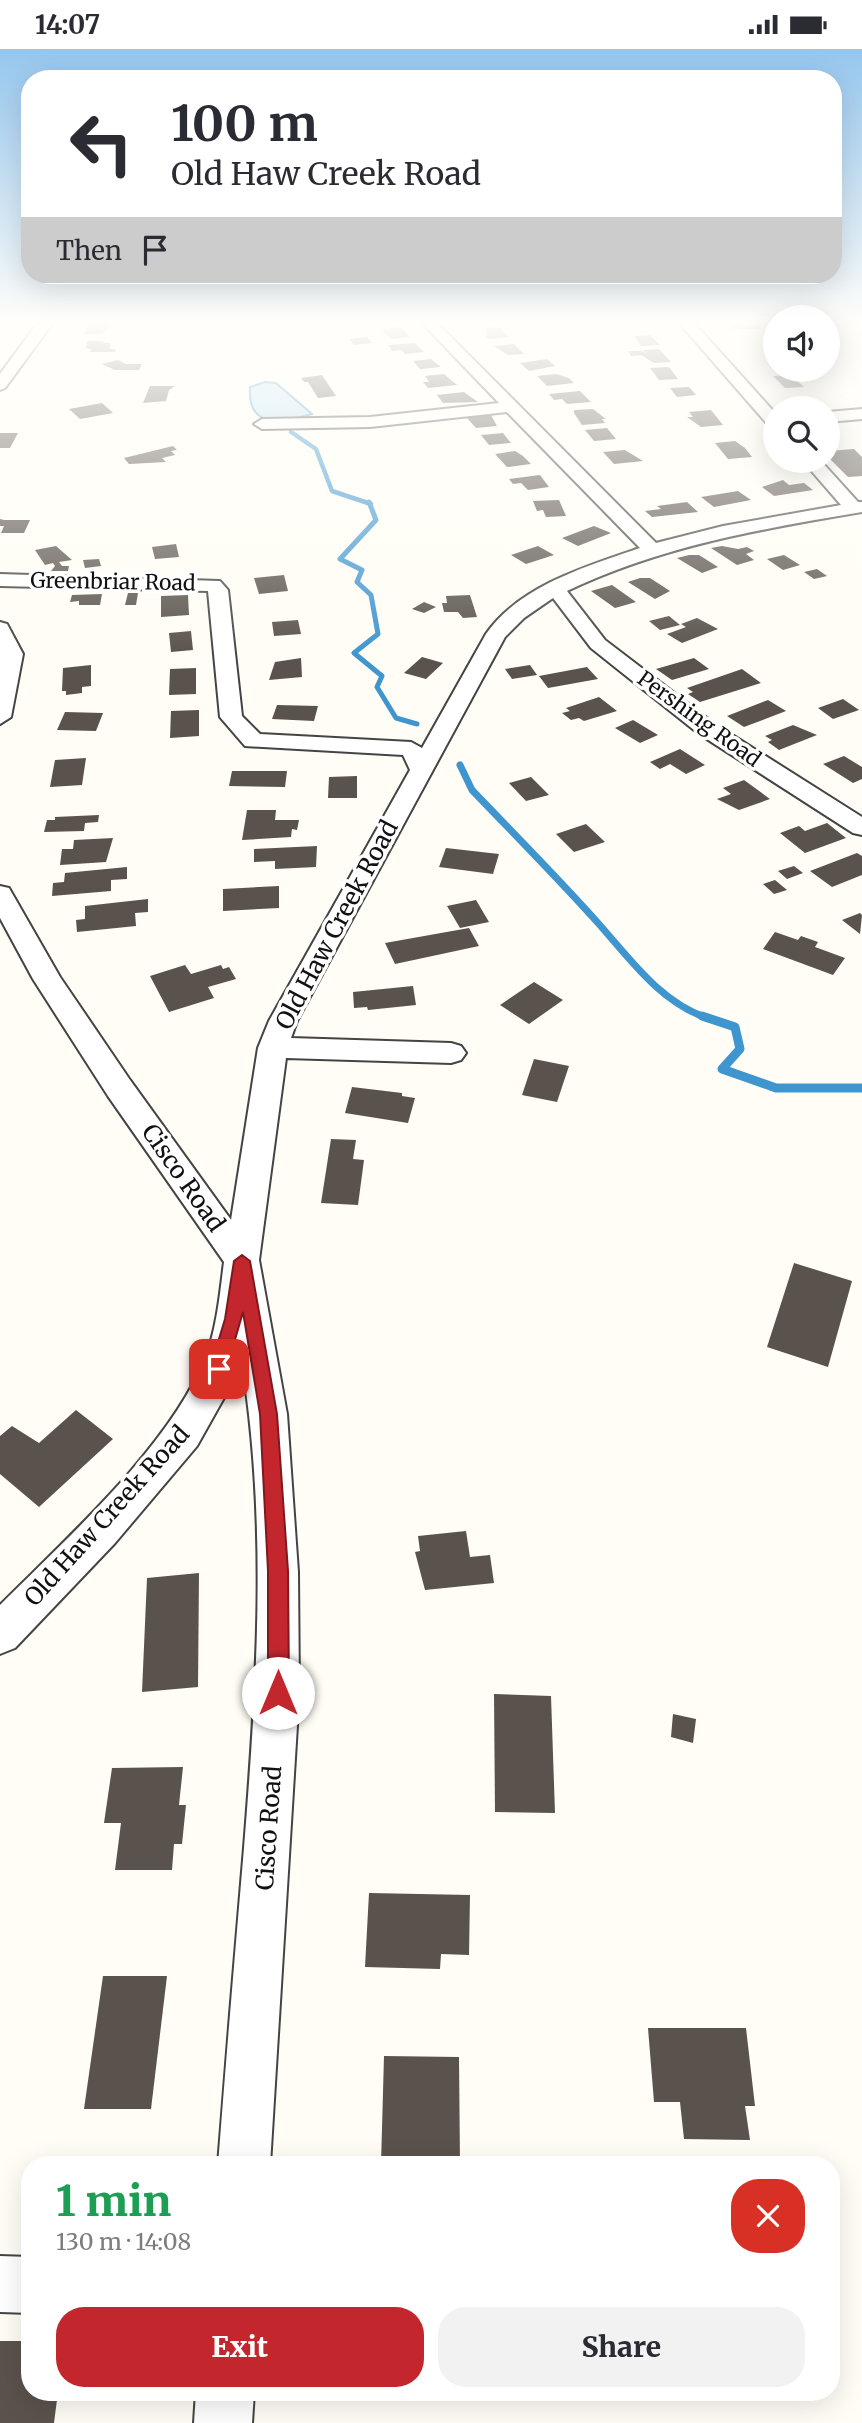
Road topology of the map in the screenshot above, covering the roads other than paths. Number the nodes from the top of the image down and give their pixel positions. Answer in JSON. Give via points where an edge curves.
{"nodes":[{"id":1,"x":537,"y":435,"type":"edge"},
{"id":2,"x":823,"y":473,"type":"edge"},
{"id":3,"x":858,"y":508,"type":"edge"},
{"id":4,"x":651,"y":549,"type":"junction"},
{"id":5,"x":0,"y":580,"type":"edge"},
{"id":6,"x":555,"y":588,"type":"junction"},
{"id":7,"x":0,"y":628,"type":"edge"},
{"id":8,"x":0,"y":717,"type":"edge"},
{"id":9,"x":421,"y":769,"type":"junction"},
{"id":10,"x":862,"y":828,"type":"edge"},
{"id":11,"x":0,"y":894,"type":"edge"},
{"id":12,"x":273,"y":1048,"type":"junction"},
{"id":13,"x":451,"y":1053,"type":"dead end"},
{"id":14,"x":242,"y":1261,"type":"junction"},
{"id":15,"x":0,"y":1634,"type":"edge"},
{"id":16,"x":245,"y":2156,"type":"edge"},
{"id":17,"x":0,"y":2284,"type":"edge"},
{"id":18,"x":21,"y":2284,"type":"edge"},
{"id":19,"x":224,"y":2401,"type":"edge"},
{"id":20,"x":222,"y":2423,"type":"edge"}],
"edges":[{"from":1,"to":4,"type":"street"},
{"from":2,"to":3,"type":"street"},
{"from":3,"to":4,"type":"street","name":"Old Haw Creek Road"},
{"from":4,"to":6,"type":"street","name":"Old Haw Creek Road"},
{"from":5,"to":9,"type":"street","name":"Greenbriar Road","via":[[213,585],[218,590],[231,717],[253,741],[411,749]]},
{"from":6,"to":9,"type":"street","name":"Old Haw Creek Road","via":[[524,606],[496,634]]},
{"from":6,"to":10,"type":"street","name":"Pershing Road","via":[[598,644],[707,729]]},
{"from":7,"to":8,"type":"street","via":[[12,654]]},
{"from":9,"to":12,"type":"street","name":"Old Haw Creek Road","via":[[283,1021]]},
{"from":11,"to":14,"type":"street","name":"Cisco Road","via":[[54,990]]},
{"from":12,"to":13,"type":"street"},
{"from":12,"to":14,"type":"street","name":"Old Haw Creek Road"},
{"from":14,"to":15,"type":"street","name":"Old Haw Creek Road","via":[[225,1353],[194,1418],[101,1530]]},
{"from":14,"to":16,"type":"street","name":"Cisco Road","via":[[269,1414],[278,1571],[278,1680]]},
{"from":17,"to":18,"type":"street"},
{"from":19,"to":20,"type":"street"}]}
